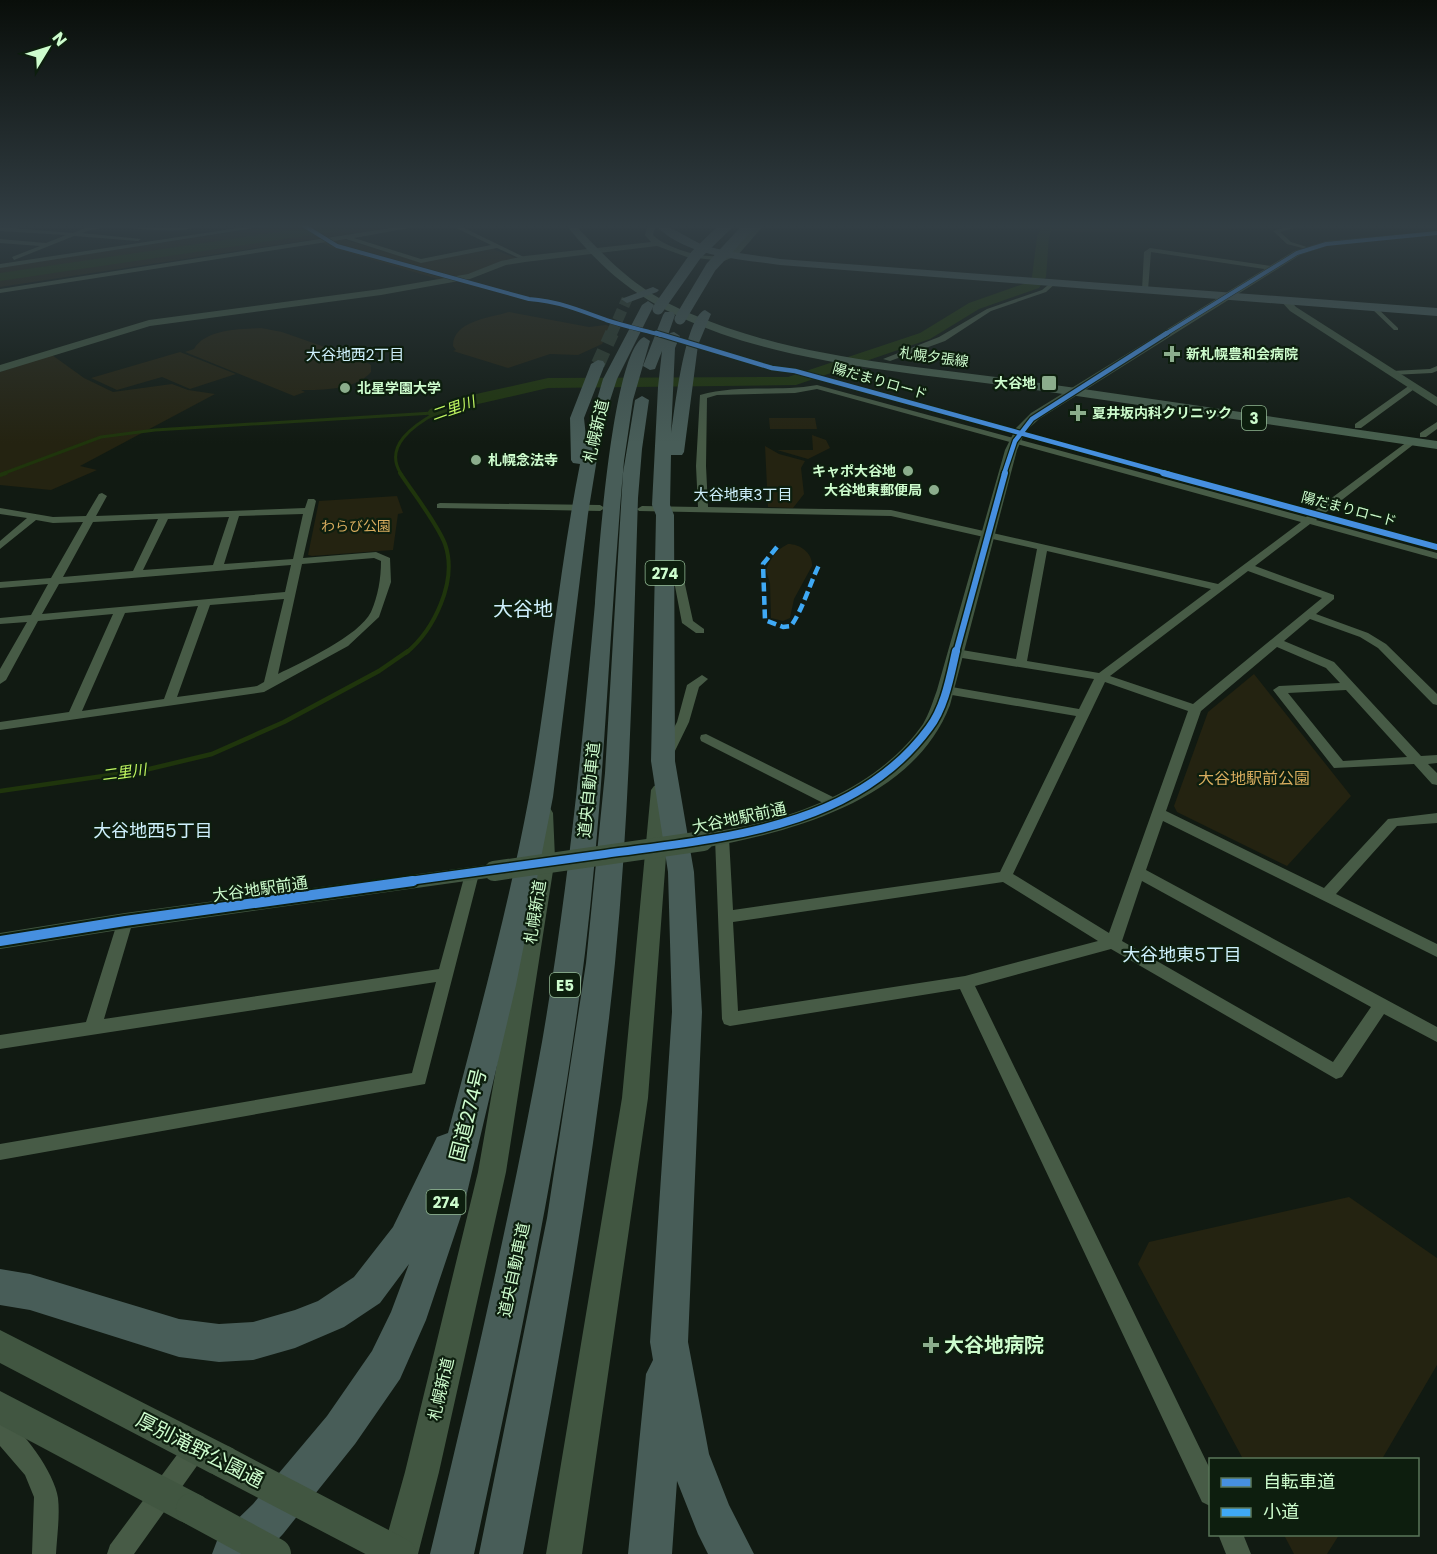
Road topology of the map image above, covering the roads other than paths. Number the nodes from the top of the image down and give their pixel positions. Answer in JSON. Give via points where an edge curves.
{"nodes":[{"id":1,"x":340,"y":298,"type":"edge"},
{"id":2,"x":649,"y":298,"type":"edge"},
{"id":3,"x":652,"y":298,"type":"edge"},
{"id":4,"x":661,"y":298,"type":"edge"},
{"id":5,"x":664,"y":298,"type":"edge"},
{"id":6,"x":666,"y":298,"type":"edge"},
{"id":7,"x":668,"y":298,"type":"edge"},
{"id":8,"x":1025,"y":298,"type":"edge"},
{"id":9,"x":1223,"y":298,"type":"edge"},
{"id":10,"x":1248,"y":298,"type":"edge"},
{"id":11,"x":627,"y":299,"type":"dead end"},
{"id":12,"x":1285,"y":300,"type":"junction"},
{"id":13,"x":658,"y":305,"type":"junction"},
{"id":14,"x":1373,"y":307,"type":"junction"},
{"id":15,"x":1437,"y":312,"type":"edge"},
{"id":16,"x":704,"y":318,"type":"junction"},
{"id":17,"x":1396,"y":329,"type":"dead end"},
{"id":18,"x":856,"y":358,"type":"junction"},
{"id":19,"x":882,"y":359,"type":"junction"},
{"id":20,"x":598,"y":364,"type":"dead end"},
{"id":21,"x":1437,"y":368,"type":"edge"},
{"id":22,"x":0,"y":369,"type":"edge"},
{"id":23,"x":1392,"y":373,"type":"junction"},
{"id":24,"x":1413,"y":387,"type":"junction"},
{"id":25,"x":1076,"y":389,"type":"junction"},
{"id":26,"x":610,"y":391,"type":"junction"},
{"id":27,"x":1437,"y":402,"type":"edge"},
{"id":28,"x":1437,"y":425,"type":"edge"},
{"id":29,"x":1358,"y":426,"type":"junction"},
{"id":30,"x":1017,"y":435,"type":"junction"},
{"id":31,"x":1437,"y":437,"type":"edge"},
{"id":32,"x":1418,"y":438,"type":"junction"},
{"id":33,"x":1437,"y":444,"type":"edge"},
{"id":34,"x":102,"y":496,"type":"dead end"},
{"id":35,"x":440,"y":506,"type":"dead end"},
{"id":36,"x":580,"y":508,"type":"junction"},
{"id":37,"x":600,"y":508,"type":"dead end"},
{"id":38,"x":642,"y":509,"type":"dead end"},
{"id":39,"x":665,"y":510,"type":"junction"},
{"id":40,"x":0,"y":511,"type":"edge"},
{"id":41,"x":703,"y":511,"type":"junction"},
{"id":42,"x":235,"y":514,"type":"junction"},
{"id":43,"x":1315,"y":515,"type":"junction"},
{"id":44,"x":164,"y":516,"type":"junction"},
{"id":45,"x":33,"y":518,"type":"junction"},
{"id":46,"x":90,"y":519,"type":"junction"},
{"id":47,"x":987,"y":535,"type":"junction"},
{"id":48,"x":0,"y":546,"type":"edge"},
{"id":49,"x":1043,"y":547,"type":"junction"},
{"id":50,"x":1437,"y":556,"type":"edge"},
{"id":51,"x":296,"y":562,"type":"junction"},
{"id":52,"x":665,"y":564,"type":"junction"},
{"id":53,"x":1247,"y":567,"type":"junction"},
{"id":54,"x":217,"y":568,"type":"junction"},
{"id":55,"x":136,"y":575,"type":"junction"},
{"id":56,"x":56,"y":581,"type":"junction"},
{"id":57,"x":0,"y":585,"type":"edge"},
{"id":58,"x":1219,"y":587,"type":"junction"},
{"id":59,"x":289,"y":595,"type":"junction"},
{"id":60,"x":204,"y":603,"type":"junction"},
{"id":61,"x":120,"y":610,"type":"junction"},
{"id":62,"x":1308,"y":615,"type":"junction"},
{"id":63,"x":34,"y":618,"type":"junction"},
{"id":64,"x":0,"y":621,"type":"edge"},
{"id":65,"x":700,"y":631,"type":"dead end"},
{"id":66,"x":1276,"y":642,"type":"junction"},
{"id":67,"x":956,"y":653,"type":"junction"},
{"id":68,"x":1021,"y":663,"type":"junction"},
{"id":69,"x":1101,"y":676,"type":"junction"},
{"id":70,"x":702,"y":679,"type":"dead end"},
{"id":71,"x":0,"y":680,"type":"edge"},
{"id":72,"x":270,"y":684,"type":"junction"},
{"id":73,"x":1347,"y":686,"type":"junction"},
{"id":74,"x":946,"y":690,"type":"junction"},
{"id":75,"x":1437,"y":701,"type":"edge"},
{"id":76,"x":169,"y":702,"type":"junction"},
{"id":77,"x":1195,"y":709,"type":"junction"},
{"id":78,"x":1083,"y":713,"type":"junction"},
{"id":79,"x":74,"y":715,"type":"junction"},
{"id":80,"x":0,"y":726,"type":"edge"},
{"id":81,"x":706,"y":738,"type":"dead end"},
{"id":82,"x":1418,"y":759,"type":"junction"},
{"id":83,"x":1437,"y":759,"type":"edge"},
{"id":84,"x":663,"y":761,"type":"junction"},
{"id":85,"x":1437,"y":781,"type":"edge"},
{"id":86,"x":541,"y":797,"type":"junction"},
{"id":87,"x":834,"y":803,"type":"junction"},
{"id":88,"x":1159,"y":813,"type":"junction"},
{"id":89,"x":1437,"y":818,"type":"edge"},
{"id":90,"x":712,"y":839,"type":"junction"},
{"id":91,"x":483,"y":872,"type":"junction"},
{"id":92,"x":1137,"y":872,"type":"junction"},
{"id":93,"x":1005,"y":876,"type":"junction"},
{"id":94,"x":1327,"y":895,"type":"junction"},
{"id":95,"x":726,"y":917,"type":"junction"},
{"id":96,"x":125,"y":921,"type":"junction"},
{"id":97,"x":0,"y":941,"type":"edge"},
{"id":98,"x":1113,"y":943,"type":"junction"},
{"id":99,"x":1435,"y":946,"type":"edge"},
{"id":100,"x":447,"y":974,"type":"junction"},
{"id":101,"x":965,"y":982,"type":"junction"},
{"id":102,"x":1382,"y":1005,"type":"junction"},
{"id":103,"x":93,"y":1028,"type":"junction"},
{"id":104,"x":1437,"y":1035,"type":"edge"},
{"id":105,"x":0,"y":1042,"type":"edge"},
{"id":106,"x":472,"y":1098,"type":"junction"},
{"id":107,"x":0,"y":1152,"type":"edge"},
{"id":108,"x":0,"y":1287,"type":"edge"},
{"id":109,"x":669,"y":1342,"type":"junction"},
{"id":110,"x":0,"y":1346,"type":"edge"},
{"id":111,"x":0,"y":1407,"type":"edge"},
{"id":112,"x":0,"y":1428,"type":"edge"},
{"id":113,"x":209,"y":1454,"type":"junction"},
{"id":114,"x":1209,"y":1492,"type":"edge"},
{"id":115,"x":178,"y":1501,"type":"junction"},
{"id":116,"x":1231,"y":1536,"type":"edge"},
{"id":117,"x":44,"y":1554,"type":"edge"},
{"id":118,"x":119,"y":1554,"type":"edge"},
{"id":119,"x":234,"y":1554,"type":"edge"},
{"id":120,"x":275,"y":1554,"type":"edge"},
{"id":121,"x":400,"y":1554,"type":"edge"},
{"id":122,"x":452,"y":1554,"type":"edge"},
{"id":123,"x":501,"y":1554,"type":"edge"},
{"id":124,"x":564,"y":1554,"type":"edge"},
{"id":125,"x":650,"y":1554,"type":"edge"},
{"id":126,"x":732,"y":1554,"type":"edge"},
{"id":127,"x":1239,"y":1554,"type":"edge"}],
"edges":[{"from":1,"to":22,"type":"street","via":[[149,323]]},
{"from":2,"to":13,"type":"main road","name":"札幌夕張線","number":"3"},
{"from":3,"to":13,"type":"main road","name":"札幌夕張線","number":"3"},
{"from":4,"to":13,"type":"highway","name":"札幌新道","number":"274"},
{"from":5,"to":13,"type":"highway","name":"道央自動車道","number":"E5","bridge":true},
{"from":6,"to":13,"type":"highway","name":"道央自動車道","number":"E5"},
{"from":7,"to":13,"type":"highway","name":"札幌新道","number":"274","bridge":true},
{"from":8,"to":19,"type":"street","via":[[989,310],[942,339]]},
{"from":9,"to":25,"type":"street","name":"大谷地駅前通"},
{"from":10,"to":12,"type":"highway"},
{"from":11,"to":13,"type":"highway"},
{"from":12,"to":14,"type":"highway"},
{"from":12,"to":23,"type":"street"},
{"from":13,"to":16,"type":"main road","name":"札幌夕張線","number":"3"},
{"from":13,"to":26,"type":"highway","name":"札幌新道","number":"274"},
{"from":13,"to":26,"type":"highway","name":"道央自動車道","number":"E5","via":[[643,364]]},
{"from":13,"to":39,"type":"highway","name":"札幌新道","number":"274","via":[[669,348],[661,505]]},
{"from":14,"to":15,"type":"highway"},
{"from":14,"to":17,"type":"street"},
{"from":16,"to":18,"type":"main road","name":"札幌夕張線","number":"3","via":[[776,344]]},
{"from":16,"to":39,"type":"highway","via":[[692,345]]},
{"from":18,"to":19,"type":"main road","name":"札幌夕張線","number":"3"},
{"from":18,"to":25,"type":"main road","name":"札幌夕張線","number":"3"},
{"from":19,"to":25,"type":"main road","name":"札幌夕張線","number":"3"},
{"from":20,"to":26,"type":"highway","number":"274"},
{"from":21,"to":23,"type":"street"},
{"from":23,"to":24,"type":"street"},
{"from":24,"to":27,"type":"street"},
{"from":24,"to":29,"type":"street"},
{"from":25,"to":29,"type":"main road","name":"札幌夕張線","number":"3"},
{"from":25,"to":30,"type":"street","name":"大谷地駅前通","via":[[1039,412]]},
{"from":25,"to":32,"type":"main road","name":"札幌夕張線","number":"3"},
{"from":26,"to":36,"type":"highway","name":"札幌新道","number":"274","via":[[596,422]]},
{"from":26,"to":122,"type":"highway","name":"道央自動車道","number":"E5","via":[[613,499],[589,802],[555,1053],[526,1214]]},
{"from":26,"to":123,"type":"highway","name":"道央自動車道","number":"E5","via":[[629,522],[609,881],[590,1044],[560,1243]]},
{"from":28,"to":32,"type":"street"},
{"from":29,"to":32,"type":"main road","name":"札幌夕張線","number":"3"},
{"from":30,"to":41,"type":"street","via":[[822,388],[708,394],[703,397]]},
{"from":30,"to":43,"type":"street"},
{"from":30,"to":47,"type":"street","name":"大谷地駅前通"},
{"from":31,"to":32,"type":"main road","name":"札幌夕張線","number":"3"},
{"from":32,"to":33,"type":"main road","name":"札幌夕張線","number":"3"},
{"from":32,"to":43,"type":"street"},
{"from":34,"to":46,"type":"street"},
{"from":35,"to":36,"type":"street"},
{"from":36,"to":37,"type":"street"},
{"from":36,"to":86,"type":"highway","name":"札幌新道","number":"274"},
{"from":38,"to":39,"type":"street"},
{"from":39,"to":41,"type":"street"},
{"from":39,"to":52,"type":"highway","name":"札幌新道","number":"274"},
{"from":40,"to":45,"type":"street"},
{"from":41,"to":47,"type":"street","via":[[891,513]]},
{"from":42,"to":44,"type":"street"},
{"from":42,"to":51,"type":"street","via":[[310,506]]},
{"from":42,"to":54,"type":"street"},
{"from":43,"to":50,"type":"street"},
{"from":43,"to":53,"type":"street"},
{"from":44,"to":46,"type":"street"},
{"from":44,"to":55,"type":"street"},
{"from":45,"to":46,"type":"street"},
{"from":45,"to":48,"type":"street"},
{"from":46,"to":56,"type":"street"},
{"from":47,"to":49,"type":"street"},
{"from":47,"to":67,"type":"street","name":"大谷地駅前通"},
{"from":49,"to":58,"type":"street"},
{"from":49,"to":68,"type":"street"},
{"from":51,"to":54,"type":"street"},
{"from":51,"to":59,"type":"street"},
{"from":51,"to":72,"type":"street","via":[[381,556],[386,560],[386,582],[375,615],[344,644]]},
{"from":52,"to":65,"type":"street","via":[[679,579],[688,623]]},
{"from":52,"to":84,"type":"highway","name":"札幌新道","number":"274"},
{"from":53,"to":58,"type":"street"},
{"from":53,"to":62,"type":"street","via":[[1330,597]]},
{"from":54,"to":55,"type":"street"},
{"from":55,"to":56,"type":"street"},
{"from":56,"to":57,"type":"street"},
{"from":56,"to":63,"type":"street"},
{"from":58,"to":69,"type":"street"},
{"from":59,"to":60,"type":"street"},
{"from":59,"to":72,"type":"street"},
{"from":60,"to":61,"type":"street"},
{"from":60,"to":76,"type":"street"},
{"from":61,"to":63,"type":"street"},
{"from":61,"to":79,"type":"street"},
{"from":62,"to":66,"type":"street"},
{"from":62,"to":75,"type":"street","via":[[1364,635],[1382,646]]},
{"from":63,"to":64,"type":"street"},
{"from":63,"to":71,"type":"street"},
{"from":66,"to":73,"type":"street","via":[[1330,665]]},
{"from":66,"to":77,"type":"street"},
{"from":67,"to":68,"type":"street"},
{"from":67,"to":74,"type":"street","name":"大谷地駅前通"},
{"from":68,"to":69,"type":"street"},
{"from":69,"to":77,"type":"street"},
{"from":69,"to":78,"type":"street"},
{"from":70,"to":84,"type":"street","via":[[693,685],[683,722]]},
{"from":72,"to":76,"type":"street","via":[[260,689]]},
{"from":73,"to":82,"type":"street"},
{"from":73,"to":82,"type":"street","via":[[1279,690],[1339,765]]},
{"from":74,"to":78,"type":"street"},
{"from":74,"to":87,"type":"street","name":"大谷地駅前通","via":[[929,728],[908,752],[878,778]]},
{"from":76,"to":79,"type":"street"},
{"from":77,"to":88,"type":"street"},
{"from":78,"to":93,"type":"street"},
{"from":79,"to":80,"type":"street"},
{"from":81,"to":87,"type":"street"},
{"from":82,"to":83,"type":"street"},
{"from":82,"to":85,"type":"street"},
{"from":84,"to":109,"type":"highway","number":"274","via":[[681,872],[687,1012]]},
{"from":84,"to":124,"type":"street","name":"札幌新道","via":[[635,1098]]},
{"from":86,"to":106,"type":"highway","name":"国道274号","number":"274","via":[[501,985]]},
{"from":86,"to":121,"type":"street","name":"札幌新道","via":[[544,858],[492,1172]]},
{"from":87,"to":90,"type":"street","name":"大谷地駅前通","via":[[771,827]]},
{"from":88,"to":92,"type":"street"},
{"from":88,"to":94,"type":"street"},
{"from":89,"to":94,"type":"street","via":[[1393,822]]},
{"from":90,"to":91,"type":"street","name":"大谷地駅前通","bridge":true},
{"from":90,"to":95,"type":"street"},
{"from":91,"to":96,"type":"street","name":"大谷地駅前通"},
{"from":91,"to":100,"type":"street"},
{"from":92,"to":98,"type":"street"},
{"from":92,"to":102,"type":"street"},
{"from":93,"to":95,"type":"street"},
{"from":93,"to":98,"type":"street"},
{"from":94,"to":99,"type":"street"},
{"from":95,"to":101,"type":"street","via":[[730,1019]]},
{"from":96,"to":97,"type":"street","name":"大谷地駅前通"},
{"from":96,"to":103,"type":"street"},
{"from":98,"to":101,"type":"street"},
{"from":98,"to":102,"type":"street","via":[[1336,1072]]},
{"from":100,"to":103,"type":"street"},
{"from":100,"to":107,"type":"street","via":[[419,1079]]},
{"from":101,"to":114,"type":"street"},
{"from":102,"to":104,"type":"street"},
{"from":103,"to":105,"type":"street"},
{"from":106,"to":108,"type":"highway","via":[[406,1239],[367,1290],[331,1314],[295,1329],[253,1341],[219,1343],[179,1338],[30,1292]]},
{"from":106,"to":119,"type":"highway","name":"国道274号","number":"274","via":[[445,1210],[407,1320],[386,1365],[341,1430]]},
{"from":109,"to":125,"type":"highway"},
{"from":109,"to":126,"type":"highway","number":"274","via":[[688,1454],[713,1519]]},
{"from":110,"to":113,"type":"street","name":"厚別滝野公園通"},
{"from":111,"to":115,"type":"street"},
{"from":112,"to":117,"type":"street","via":[[33,1467],[46,1497]]},
{"from":113,"to":115,"type":"street"},
{"from":113,"to":121,"type":"street","name":"厚別滝野公園通","bridge":true},
{"from":115,"to":118,"type":"street"},
{"from":115,"to":120,"type":"street","bridge":true},
{"from":116,"to":127,"type":"street"}]}
